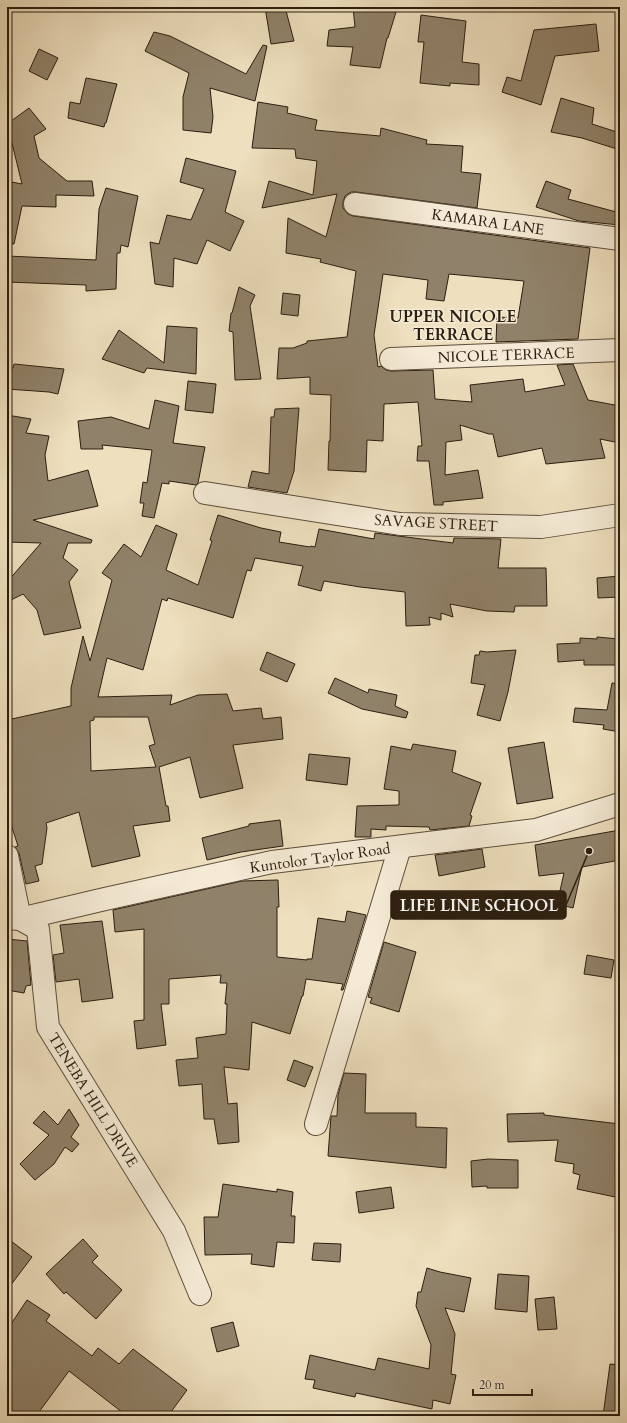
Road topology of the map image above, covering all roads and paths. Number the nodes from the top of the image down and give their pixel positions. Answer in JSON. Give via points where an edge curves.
{"nodes":[{"id":1,"x":355,"y":204,"type":"dead end"},
{"id":2,"x":620,"y":239,"type":"edge"},
{"id":3,"x":620,"y":350,"type":"edge"},
{"id":4,"x":392,"y":359,"type":"dead end"},
{"id":5,"x":205,"y":493,"type":"dead end"},
{"id":6,"x":620,"y":515,"type":"edge"},
{"id":7,"x":620,"y":804,"type":"edge"},
{"id":8,"x":400,"y":847,"type":"junction"},
{"id":9,"x":7,"y":856,"type":"edge"},
{"id":10,"x":13,"y":918,"type":"edge"},
{"id":11,"x":316,"y":1124,"type":"dead end"},
{"id":12,"x":200,"y":1294,"type":"dead end"}],
"edges":[{"from":1,"to":2,"type":"street","name":"KAMARA LANE"},
{"from":3,"to":4,"type":"street","name":"NICOLE TERRACE"},
{"from":5,"to":6,"type":"street","name":"SAVAGE STREET","via":[[400,524],[541,527]]},
{"from":7,"to":8,"type":"street","name":"Kuntolor Taylor Road","via":[[536,830]]},
{"from":8,"to":10,"type":"street","name":"Kuntolor Taylor Road","via":[[272,862]]},
{"from":8,"to":11,"type":"street"},
{"from":9,"to":10,"type":"street"},
{"from":10,"to":12,"type":"street","name":"TENEBA HILL DRIVE","via":[[38,930],[48,1026],[174,1231]]}]}
